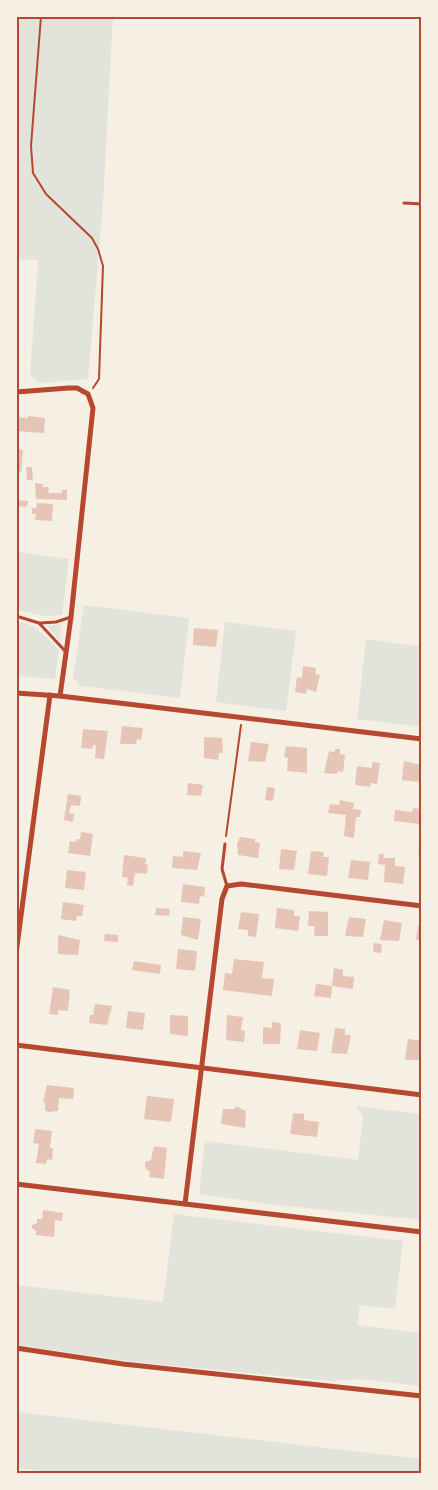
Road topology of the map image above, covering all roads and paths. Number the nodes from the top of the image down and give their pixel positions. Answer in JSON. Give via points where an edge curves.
{"nodes":[{"id":1,"x":42,"y":16,"type":"edge"},
{"id":2,"x":404,"y":203,"type":"dead end"},
{"id":3,"x":422,"y":204,"type":"edge"},
{"id":4,"x":16,"y":392,"type":"edge"},
{"id":5,"x":88,"y":394,"type":"junction"},
{"id":6,"x":16,"y":616,"type":"edge"},
{"id":7,"x":71,"y":617,"type":"junction"},
{"id":8,"x":40,"y":623,"type":"junction"},
{"id":9,"x":66,"y":652,"type":"junction"},
{"id":10,"x":16,"y":693,"type":"edge"},
{"id":11,"x":50,"y":695,"type":"junction"},
{"id":12,"x":60,"y":696,"type":"junction"},
{"id":13,"x":242,"y":717,"type":"junction"},
{"id":14,"x":422,"y":739,"type":"edge"},
{"id":15,"x":225,"y":844,"type":"joint"},
{"id":16,"x":227,"y":886,"type":"junction"},
{"id":17,"x":422,"y":906,"type":"edge"},
{"id":18,"x":16,"y":954,"type":"edge"},
{"id":19,"x":16,"y":1044,"type":"edge"},
{"id":20,"x":202,"y":1067,"type":"junction"},
{"id":21,"x":422,"y":1095,"type":"edge"},
{"id":22,"x":16,"y":1184,"type":"edge"},
{"id":23,"x":185,"y":1204,"type":"junction"},
{"id":24,"x":422,"y":1232,"type":"edge"},
{"id":25,"x":16,"y":1348,"type":"edge"},
{"id":26,"x":422,"y":1396,"type":"edge"}],
"edges":[{"from":1,"to":5,"type":"path","via":[[31,146],[34,173],[46,194],[92,238],[103,266],[99,379]]},
{"from":2,"to":3,"type":"lane"},
{"from":4,"to":5,"type":"street","via":[[78,388]]},
{"from":5,"to":7,"type":"street","via":[[93,417]]},
{"from":6,"to":8,"type":"lane"},
{"from":7,"to":8,"type":"lane"},
{"from":7,"to":9,"type":"street"},
{"from":8,"to":9,"type":"lane"},
{"from":9,"to":12,"type":"street"},
{"from":10,"to":11,"type":"street"},
{"from":11,"to":12,"type":"street"},
{"from":11,"to":18,"type":"street"},
{"from":12,"to":13,"type":"street"},
{"from":13,"to":14,"type":"street"},
{"from":13,"to":15,"type":"path"},
{"from":15,"to":16,"type":"lane","via":[[222,869]]},
{"from":16,"to":17,"type":"street","via":[[241,884]]},
{"from":16,"to":20,"type":"street","via":[[222,899]]},
{"from":19,"to":20,"type":"street"},
{"from":20,"to":21,"type":"street"},
{"from":20,"to":23,"type":"street"},
{"from":22,"to":23,"type":"street"},
{"from":23,"to":24,"type":"street"},
{"from":25,"to":26,"type":"street","via":[[123,1364]]}]}
